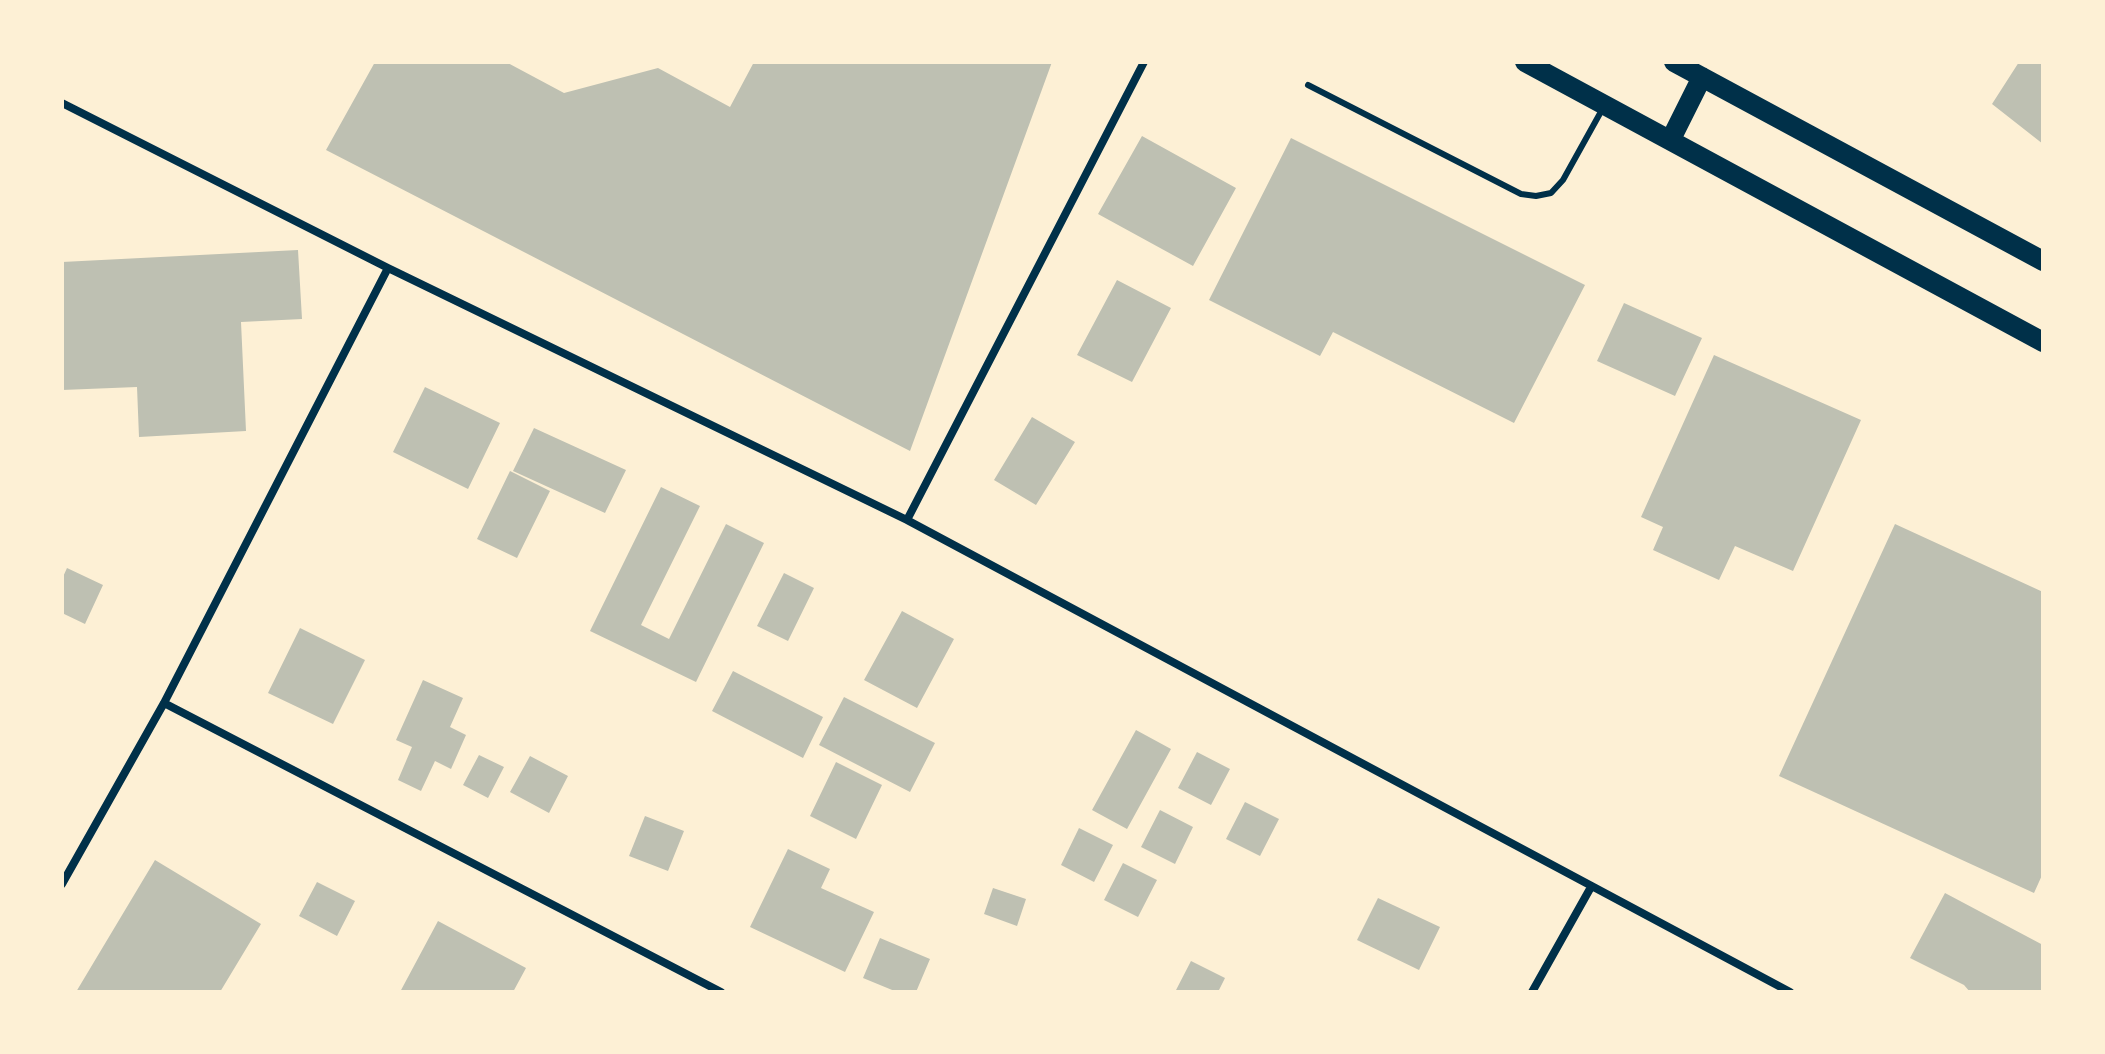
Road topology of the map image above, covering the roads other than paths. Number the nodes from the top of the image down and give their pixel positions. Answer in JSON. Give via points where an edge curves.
{"nodes":[{"id":1,"x":1144,"y":62,"type":"edge"},
{"id":2,"x":1525,"y":62,"type":"edge"},
{"id":3,"x":1674,"y":62,"type":"edge"},
{"id":4,"x":1702,"y":77,"type":"junction"},
{"id":5,"x":1308,"y":85,"type":"dead end"},
{"id":6,"x":62,"y":103,"type":"edge"},
{"id":7,"x":1604,"y":105,"type":"junction"},
{"id":8,"x":1671,"y":139,"type":"junction"},
{"id":9,"x":2043,"y":261,"type":"edge"},
{"id":10,"x":388,"y":268,"type":"junction"},
{"id":11,"x":2043,"y":342,"type":"edge"},
{"id":12,"x":907,"y":520,"type":"junction"},
{"id":13,"x":164,"y":703,"type":"junction"},
{"id":14,"x":62,"y":884,"type":"edge"},
{"id":15,"x":1591,"y":887,"type":"junction"},
{"id":16,"x":721,"y":992,"type":"edge"},
{"id":17,"x":1532,"y":992,"type":"edge"},
{"id":18,"x":1790,"y":992,"type":"edge"}],
"edges":[{"from":1,"to":12,"type":"street"},
{"from":2,"to":7,"type":"main road"},
{"from":3,"to":4,"type":"main road"},
{"from":4,"to":8,"type":"main road"},
{"from":4,"to":9,"type":"main road"},
{"from":5,"to":7,"type":"lane","via":[[1521,194],[1536,196],[1551,193],[1563,180]]},
{"from":6,"to":10,"type":"street"},
{"from":7,"to":8,"type":"main road"},
{"from":8,"to":11,"type":"main road"},
{"from":10,"to":12,"type":"street"},
{"from":10,"to":13,"type":"street"},
{"from":12,"to":15,"type":"street"},
{"from":13,"to":14,"type":"street"},
{"from":13,"to":16,"type":"street"},
{"from":15,"to":17,"type":"street"},
{"from":15,"to":18,"type":"street"}]}
